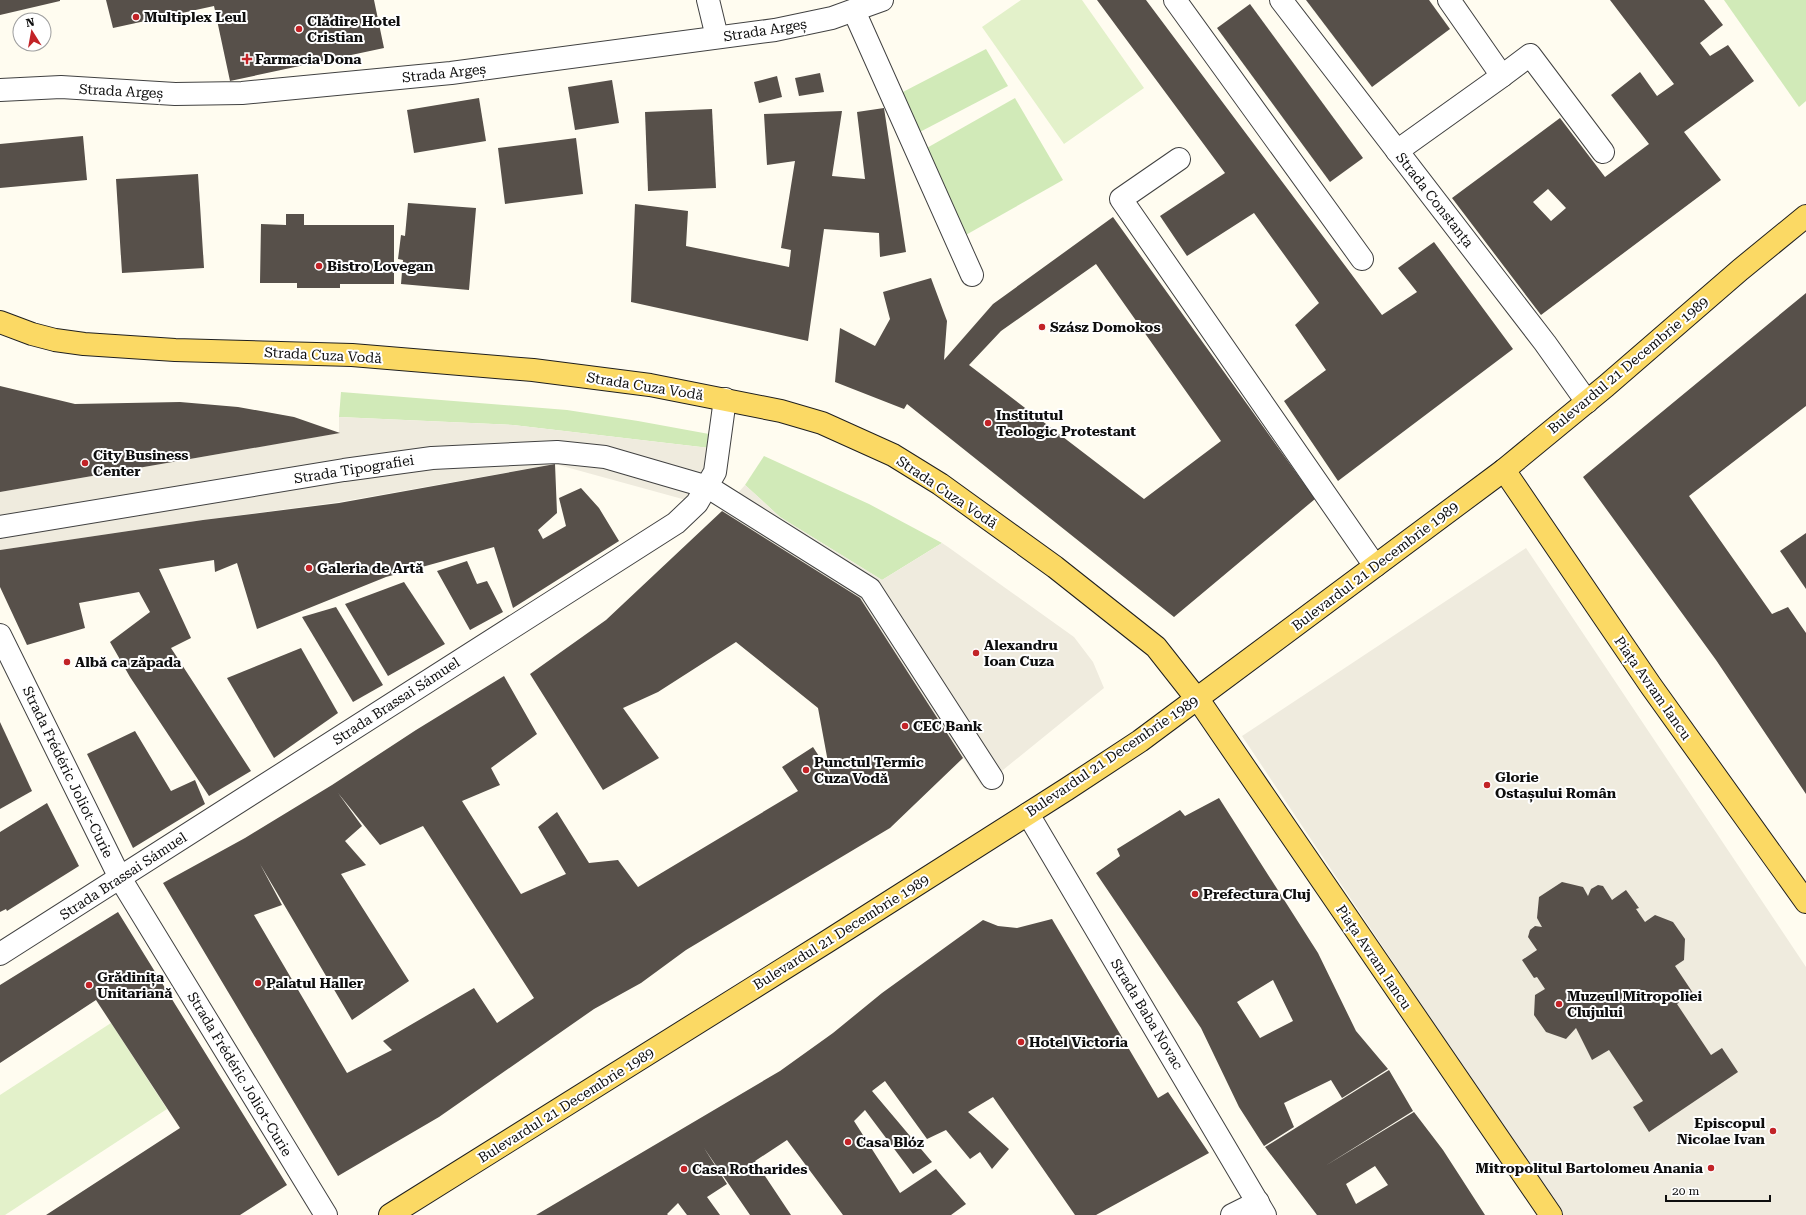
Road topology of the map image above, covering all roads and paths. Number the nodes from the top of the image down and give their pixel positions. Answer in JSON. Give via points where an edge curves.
{"nodes":[{"id":1,"x":708,"y":0,"type":"edge"},
{"id":2,"x":1176,"y":0,"type":"edge"},
{"id":3,"x":1281,"y":0,"type":"edge"},
{"id":4,"x":1449,"y":0,"type":"edge"},
{"id":5,"x":868,"y":4,"type":"edge"},
{"id":6,"x":717,"y":37,"type":"junction"},
{"id":7,"x":1502,"y":76,"type":"junction"},
{"id":8,"x":0,"y":90,"type":"edge"},
{"id":9,"x":1397,"y":151,"type":"junction"},
{"id":10,"x":1603,"y":152,"type":"dead end"},
{"id":11,"x":1179,"y":159,"type":"dead end"},
{"id":12,"x":1806,"y":216,"type":"edge"},
{"id":13,"x":1362,"y":259,"type":"dead end"},
{"id":14,"x":972,"y":275,"type":"dead end"},
{"id":15,"x":0,"y":322,"type":"edge"},
{"id":16,"x":725,"y":399,"type":"junction"},
{"id":17,"x":1586,"y":402,"type":"junction"},
{"id":18,"x":1504,"y":470,"type":"junction"},
{"id":19,"x":708,"y":487,"type":"junction"},
{"id":20,"x":0,"y":527,"type":"edge"},
{"id":21,"x":1374,"y":566,"type":"junction"},
{"id":22,"x":0,"y":635,"type":"edge"},
{"id":23,"x":1197,"y":699,"type":"junction"},
{"id":24,"x":992,"y":778,"type":"dead end"},
{"id":25,"x":1028,"y":814,"type":"junction"},
{"id":26,"x":120,"y":878,"type":"junction"},
{"id":27,"x":1806,"y":902,"type":"edge"},
{"id":28,"x":0,"y":954,"type":"edge"},
{"id":29,"x":1262,"y":1209,"type":"edge"},
{"id":30,"x":1548,"y":1214,"type":"edge"},
{"id":31,"x":326,"y":1215,"type":"edge"},
{"id":32,"x":390,"y":1215,"type":"edge"},
{"id":33,"x":1232,"y":1215,"type":"edge"}],
"edges":[{"from":1,"to":6,"type":"street"},
{"from":2,"to":13,"type":"street"},
{"from":3,"to":9,"type":"street","name":"Strada Constanța"},
{"from":4,"to":7,"type":"street"},
{"from":5,"to":6,"type":"street","name":"Strada Argeș","via":[[832,18],[776,30]]},
{"from":5,"to":14,"type":"street"},
{"from":6,"to":8,"type":"street","name":"Strada Argeș","via":[[451,73],[242,93],[176,94],[61,87]]},
{"from":7,"to":9,"type":"street"},
{"from":7,"to":10,"type":"street","via":[[1530,55]]},
{"from":9,"to":17,"type":"street","name":"Strada Constanța","via":[[1545,343]]},
{"from":11,"to":21,"type":"street","via":[[1121,199]]},
{"from":12,"to":17,"type":"main road","name":"Bulevardul 21 Decembrie 1989"},
{"from":15,"to":16,"type":"main road","name":"Strada Cuza Vodă","via":[[54,340],[84,344],[174,350],[352,355],[520,369],[650,385]]},
{"from":16,"to":19,"type":"street","name":"Strada Brassai Sámuel","via":[[715,472]]},
{"from":16,"to":23,"type":"main road","name":"Strada Cuza Vodă","via":[[822,423],[893,455],[940,484],[1055,567],[1156,647]]},
{"from":17,"to":18,"type":"main road","name":"Bulevardul 21 Decembrie 1989"},
{"from":18,"to":21,"type":"main road","name":"Bulevardul 21 Decembrie 1989"},
{"from":18,"to":27,"type":"main road","name":"Piața Avram Iancu","via":[[1651,686]]},
{"from":19,"to":20,"type":"street","name":"Strada Tipografiei","via":[[605,457],[557,452],[432,458],[344,470]]},
{"from":19,"to":24,"type":"street","via":[[870,589]]},
{"from":19,"to":26,"type":"street","name":"Strada Brassai Sámuel","via":[[697,503],[676,523]]},
{"from":21,"to":23,"type":"main road","name":"Bulevardul 21 Decembrie 1989"},
{"from":22,"to":26,"type":"street","name":"Strada Frédéric Joliot-Curie"},
{"from":23,"to":25,"type":"main road","name":"Bulevardul 21 Decembrie 1989","via":[[1140,741]]},
{"from":23,"to":30,"type":"main road","name":"Piața Avram Iancu"},
{"from":25,"to":29,"type":"street","name":"Strada Baba Novac"},
{"from":25,"to":32,"type":"main road","name":"Bulevardul 21 Decembrie 1989"},
{"from":26,"to":28,"type":"street","name":"Strada Brassai Sámuel"},
{"from":26,"to":31,"type":"street","name":"Strada Frédéric Joliot-Curie"},
{"from":29,"to":33,"type":"street"}]}
